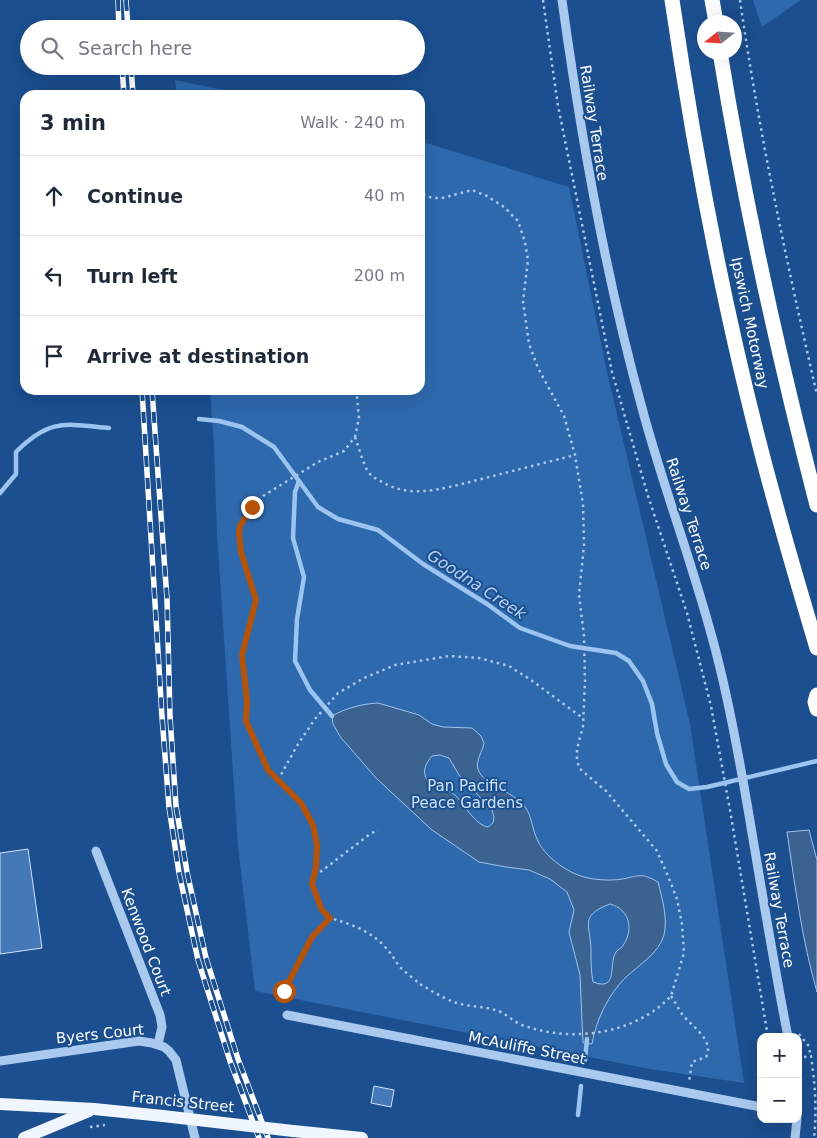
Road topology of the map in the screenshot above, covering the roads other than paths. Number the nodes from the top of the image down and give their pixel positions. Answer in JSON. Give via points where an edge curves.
{"nodes":[{"id":1,"x":562,"y":0,"type":"edge"},
{"id":2,"x":672,"y":0,"type":"edge"},
{"id":3,"x":712,"y":0,"type":"edge"},
{"id":4,"x":715,"y":15,"type":"edge"},
{"id":5,"x":721,"y":60,"type":"edge"},
{"id":6,"x":817,"y":505,"type":"edge"},
{"id":7,"x":817,"y":648,"type":"edge"},
{"id":8,"x":817,"y":695,"type":"edge"},
{"id":9,"x":817,"y":709,"type":"edge"},
{"id":10,"x":96,"y":851,"type":"dead end"},
{"id":11,"x":287,"y":1015,"type":"dead end"},
{"id":12,"x":787,"y":1033,"type":"edge"},
{"id":13,"x":158,"y":1044,"type":"junction"},
{"id":14,"x":0,"y":1061,"type":"edge"},
{"id":15,"x":0,"y":1104,"type":"edge"},
{"id":16,"x":757,"y":1106,"type":"edge"},
{"id":17,"x":94,"y":1109,"type":"junction"},
{"id":18,"x":797,"y":1123,"type":"edge"},
{"id":19,"x":24,"y":1138,"type":"edge"},
{"id":20,"x":195,"y":1138,"type":"edge"},
{"id":21,"x":362,"y":1138,"type":"edge"},
{"id":22,"x":795,"y":1138,"type":"edge"}],
"edges":[{"from":1,"to":12,"type":"street","name":"Railway Terrace","via":[[587,168],[626,350],[661,474],[708,619],[729,702]]},
{"from":2,"to":7,"type":"highway","name":"Ipswich Motorway","via":[[693,136],[737,350],[776,506]]},
{"from":3,"to":4,"type":"highway"},
{"from":5,"to":6,"type":"highway","name":"Ipswich Motorway","via":[[773,332]]},
{"from":8,"to":9,"type":"highway"},
{"from":10,"to":13,"type":"street","name":"Kenwood Court","via":[[160,1016],[162,1027]]},
{"from":11,"to":16,"type":"street","name":"McAuliffe Street"},
{"from":13,"to":14,"type":"street","name":"Byers Court","via":[[120,1043]]},
{"from":13,"to":20,"type":"street","name":"Byers Court","via":[[176,1060]]},
{"from":15,"to":17,"type":"main road","name":"Francis Street"},
{"from":17,"to":19,"type":"main road"},
{"from":17,"to":21,"type":"main road","name":"Francis Street","bridge":true},
{"from":18,"to":22,"type":"street"}]}
